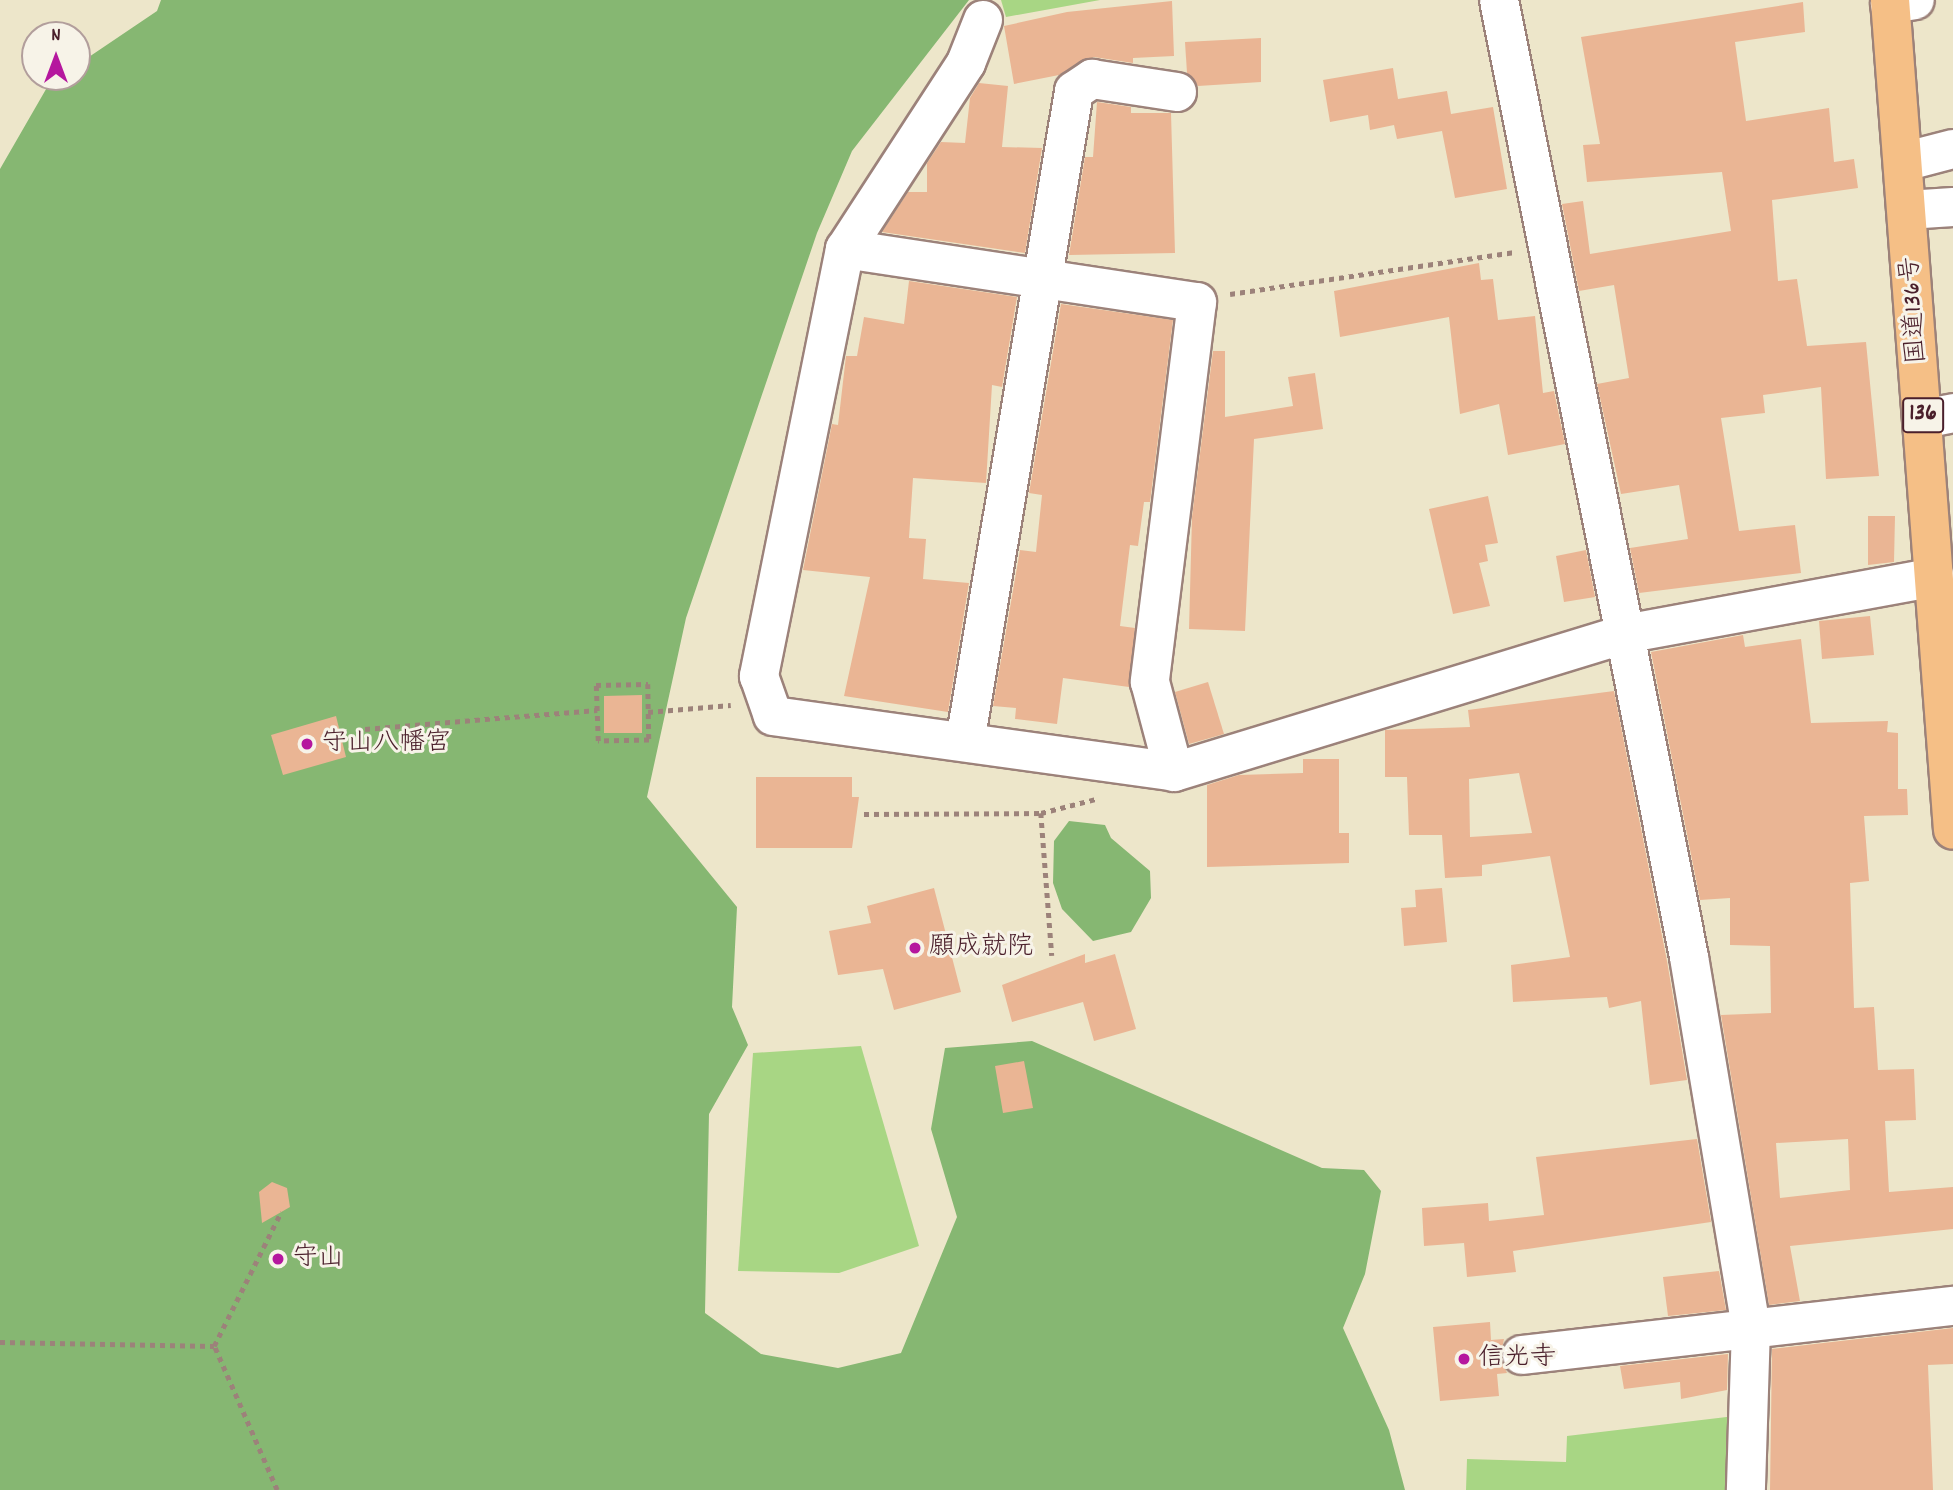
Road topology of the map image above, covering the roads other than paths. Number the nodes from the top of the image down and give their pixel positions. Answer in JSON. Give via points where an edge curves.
{"nodes":[{"id":1,"x":1499,"y":0,"type":"edge"},
{"id":2,"x":1899,"y":1,"type":"edge"},
{"id":3,"x":983,"y":20,"type":"dead end"},
{"id":4,"x":1177,"y":92,"type":"dead end"},
{"id":5,"x":1953,"y":149,"type":"edge"},
{"id":6,"x":1903,"y":162,"type":"junction"},
{"id":7,"x":1953,"y":207,"type":"edge"},
{"id":8,"x":1907,"y":210,"type":"junction"},
{"id":9,"x":845,"y":249,"type":"junction"},
{"id":10,"x":1046,"y":275,"type":"junction"},
{"id":11,"x":1938,"y":416,"type":"edge"},
{"id":12,"x":1935,"y":577,"type":"junction"},
{"id":13,"x":1625,"y":634,"type":"junction"},
{"id":14,"x":965,"y":742,"type":"junction"},
{"id":15,"x":1174,"y":772,"type":"junction"},
{"id":16,"x":1953,"y":830,"type":"edge"},
{"id":17,"x":1953,"y":1306,"type":"edge"},
{"id":18,"x":1751,"y":1327,"type":"junction"},
{"id":19,"x":1522,"y":1355,"type":"dead end"},
{"id":20,"x":1746,"y":1490,"type":"edge"}],
"edges":[{"from":1,"to":13,"type":"street","via":[[1544,248]]},
{"from":2,"to":6,"type":"highway","name":"国道136号","number":"136"},
{"from":3,"to":9,"type":"street","via":[[965,63]]},
{"from":4,"to":10,"type":"street","via":[[1080,82]]},
{"from":5,"to":6,"type":"street"},
{"from":6,"to":8,"type":"highway","name":"国道136号","number":"136"},
{"from":7,"to":8,"type":"street"},
{"from":8,"to":11,"type":"highway","name":"国道136号","number":"136"},
{"from":9,"to":10,"type":"street"},
{"from":9,"to":14,"type":"street","via":[[759,676],[773,716]]},
{"from":10,"to":14,"type":"street"},
{"from":10,"to":15,"type":"street","via":[[1194,299],[1199,309],[1150,682]]},
{"from":11,"to":12,"type":"highway","name":"国道136号","number":"136"},
{"from":12,"to":13,"type":"street"},
{"from":12,"to":16,"type":"highway","name":"国道136号","number":"136"},
{"from":13,"to":15,"type":"street"},
{"from":13,"to":18,"type":"street","via":[[1689,957]]},
{"from":14,"to":15,"type":"street","via":[[1123,770]]},
{"from":17,"to":18,"type":"street"},
{"from":18,"to":19,"type":"street"},
{"from":18,"to":20,"type":"street"}]}
